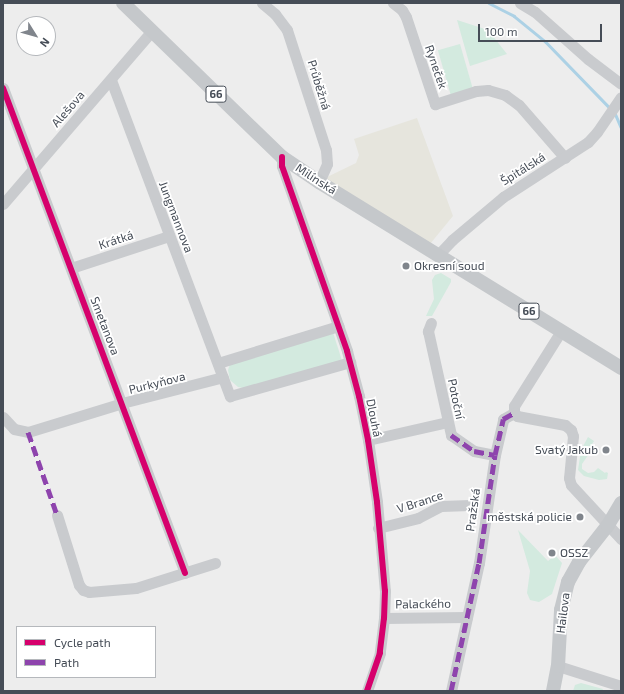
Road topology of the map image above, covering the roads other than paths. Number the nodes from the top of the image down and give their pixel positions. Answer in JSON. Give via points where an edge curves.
{"nodes":[{"id":1,"x":123,"y":3,"type":"edge"},
{"id":2,"x":262,"y":3,"type":"edge"},
{"id":3,"x":393,"y":3,"type":"edge"},
{"id":4,"x":520,"y":3,"type":"edge"},
{"id":5,"x":152,"y":31,"type":"junction"},
{"id":6,"x":111,"y":80,"type":"junction"},
{"id":7,"x":621,"y":84,"type":"edge"},
{"id":8,"x":3,"y":88,"type":"edge"},
{"id":9,"x":619,"y":100,"type":"edge"},
{"id":10,"x":282,"y":157,"type":"junction"},
{"id":11,"x":565,"y":158,"type":"junction"},
{"id":12,"x":33,"y":168,"type":"junction"},
{"id":13,"x":319,"y":182,"type":"junction"},
{"id":14,"x":3,"y":204,"type":"edge"},
{"id":15,"x":169,"y":236,"type":"junction"},
{"id":16,"x":438,"y":255,"type":"junction"},
{"id":17,"x":70,"y":268,"type":"junction"},
{"id":18,"x":431,"y":323,"type":"dead end"},
{"id":19,"x":338,"y":326,"type":"junction"},
{"id":20,"x":561,"y":331,"type":"junction"},
{"id":21,"x":350,"y":362,"type":"junction"},
{"id":22,"x":218,"y":364,"type":"junction"},
{"id":23,"x":621,"y":368,"type":"edge"},
{"id":24,"x":223,"y":377,"type":"junction"},
{"id":25,"x":122,"y":403,"type":"junction"},
{"id":26,"x":514,"y":413,"type":"junction"},
{"id":27,"x":3,"y":417,"type":"edge"},
{"id":28,"x":447,"y":422,"type":"junction"},
{"id":29,"x":368,"y":440,"type":"junction"},
{"id":30,"x":493,"y":455,"type":"junction"},
{"id":31,"x":621,"y":503,"type":"edge"},
{"id":32,"x":470,"y":505,"type":"dead end"},
{"id":33,"x":57,"y":515,"type":"dead end"},
{"id":34,"x":378,"y":528,"type":"junction"},
{"id":35,"x":614,"y":532,"type":"edge"},
{"id":36,"x":215,"y":563,"type":"dead end"},
{"id":37,"x":185,"y":573,"type":"junction"},
{"id":38,"x":465,"y":617,"type":"junction"},
{"id":39,"x":384,"y":618,"type":"junction"},
{"id":40,"x":555,"y":681,"type":"edge"},
{"id":41,"x":621,"y":686,"type":"edge"},
{"id":42,"x":367,"y":691,"type":"edge"},
{"id":43,"x":452,"y":691,"type":"edge"}],
"edges":[{"from":1,"to":5,"type":"main road","name":"Milínská","number":"66"},
{"from":2,"to":13,"type":"street","name":"Průběžná","via":[[275,14],[287,30],[326,150],[327,164]]},
{"from":3,"to":11,"type":"street","name":"Ryneček","via":[[402,10],[406,18],[435,104],[476,91],[488,90],[505,95],[519,105]]},
{"from":4,"to":7,"type":"street","via":[[535,12],[588,59]]},
{"from":5,"to":6,"type":"street","name":"Alešova"},
{"from":5,"to":10,"type":"main road","name":"Milínská","number":"66"},
{"from":6,"to":12,"type":"street","name":"Alešova"},
{"from":6,"to":15,"type":"street","name":"Jungmannova"},
{"from":8,"to":12,"type":"street","name":"Smetanova"},
{"from":9,"to":11,"type":"street","name":"Špitálská","via":[[588,142]]},
{"from":10,"to":13,"type":"main road","name":"Milínská","number":"66"},
{"from":10,"to":19,"type":"street","name":"Dlouhá","via":[[282,166]]},
{"from":11,"to":16,"type":"street","name":"Špitálská","via":[[503,197]]},
{"from":12,"to":14,"type":"street","name":"Alešova"},
{"from":12,"to":17,"type":"street","name":"Smetanova"},
{"from":13,"to":16,"type":"main road","name":"Milínská","number":"66"},
{"from":15,"to":17,"type":"street","name":"Krátká"},
{"from":15,"to":22,"type":"street","name":"Jungmannova"},
{"from":16,"to":20,"type":"main road","name":"Milínská","number":"66"},
{"from":17,"to":25,"type":"street","name":"Smetanova"},
{"from":18,"to":28,"type":"street","name":"Potoční","via":[[428,331]]},
{"from":19,"to":21,"type":"street","name":"Dlouhá"},
{"from":19,"to":22,"type":"street"},
{"from":20,"to":23,"type":"main road","number":"66"},
{"from":20,"to":26,"type":"street","via":[[514,406]]},
{"from":21,"to":24,"type":"street","name":"Jungmannova","via":[[230,396]]},
{"from":21,"to":29,"type":"street","name":"Dlouhá"},
{"from":22,"to":24,"type":"street","name":"Jungmannova"},
{"from":24,"to":25,"type":"street","name":"Purkyňova"},
{"from":25,"to":27,"type":"street","name":"Purkyňova","via":[[28,432],[14,429]]},
{"from":25,"to":37,"type":"street","name":"Smetanova"},
{"from":26,"to":30,"type":"street","name":"Pražská","via":[[503,419]]},
{"from":26,"to":35,"type":"street","via":[[517,416],[565,426],[571,430],[573,436],[569,473],[572,488]]},
{"from":28,"to":29,"type":"street"},
{"from":28,"to":30,"type":"street","name":"Potoční","via":[[451,436],[474,451]]},
{"from":29,"to":34,"type":"street","name":"Dlouhá"},
{"from":30,"to":38,"type":"street","name":"Pražská","via":[[484,506],[479,562]]},
{"from":31,"to":35,"type":"main road","name":"Hailova"},
{"from":32,"to":34,"type":"street","name":"V Brance","via":[[441,506],[418,518]]},
{"from":33,"to":37,"type":"street","via":[[83,590],[89,592],[136,588]]},
{"from":34,"to":39,"type":"street","name":"Dlouhá"},
{"from":35,"to":40,"type":"main road","name":"Hailova","via":[[579,562],[568,582],[561,610]]},
{"from":36,"to":37,"type":"street"},
{"from":38,"to":39,"type":"street","name":"Palackého"},
{"from":38,"to":43,"type":"street","name":"Pražská"},
{"from":39,"to":42,"type":"street","name":"Dlouhá","via":[[380,653]]},
{"from":40,"to":41,"type":"street"}]}
